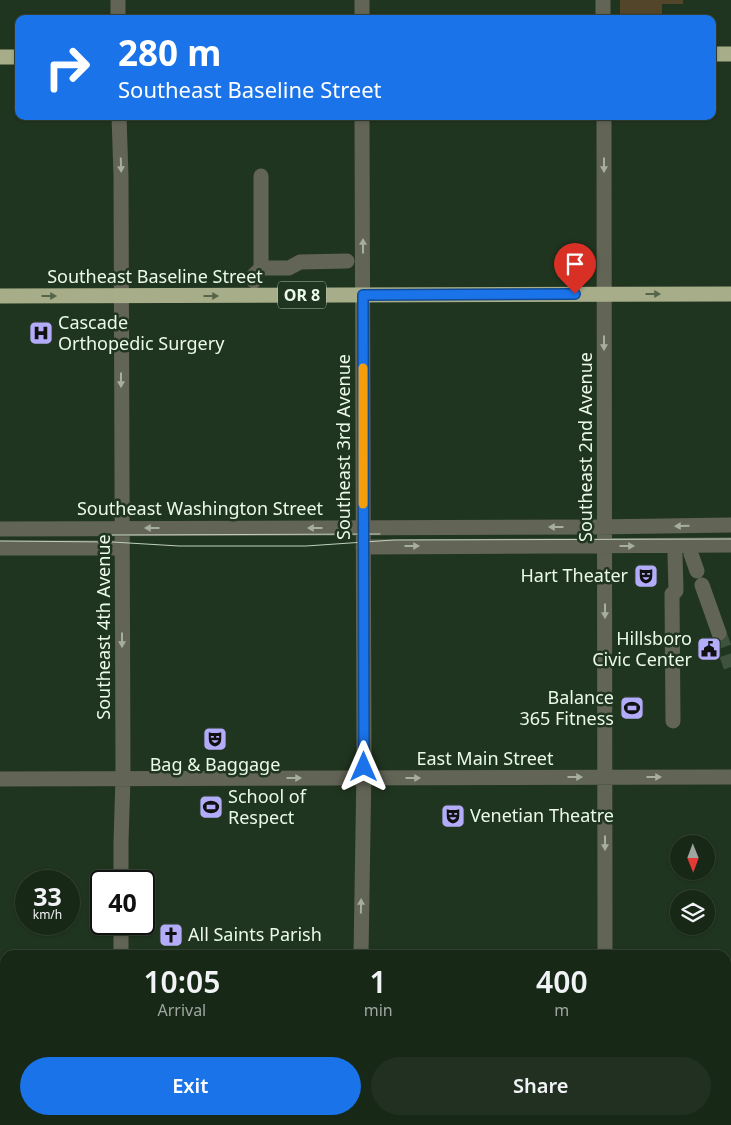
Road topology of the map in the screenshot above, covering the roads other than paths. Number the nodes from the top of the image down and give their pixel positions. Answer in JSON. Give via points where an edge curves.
{"nodes":[{"id":1,"x":118,"y":0,"type":"edge"},
{"id":2,"x":362,"y":0,"type":"edge"},
{"id":3,"x":603,"y":0,"type":"edge"},
{"id":4,"x":118,"y":15,"type":"edge"},
{"id":5,"x":362,"y":15,"type":"edge"},
{"id":6,"x":603,"y":15,"type":"edge"},
{"id":7,"x":716,"y":54,"type":"edge"},
{"id":8,"x":731,"y":54,"type":"edge"},
{"id":9,"x":0,"y":57,"type":"edge"},
{"id":10,"x":15,"y":57,"type":"edge"},
{"id":11,"x":119,"y":120,"type":"edge"},
{"id":12,"x":362,"y":120,"type":"edge"},
{"id":13,"x":604,"y":120,"type":"edge"},
{"id":14,"x":262,"y":176,"type":"dead end"},
{"id":15,"x":347,"y":261,"type":"dead end"},
{"id":16,"x":604,"y":294,"type":"junction"},
{"id":17,"x":731,"y":294,"type":"edge"},
{"id":18,"x":363,"y":295,"type":"junction"},
{"id":19,"x":0,"y":296,"type":"edge"},
{"id":20,"x":121,"y":296,"type":"junction"},
{"id":21,"x":731,"y":526,"type":"edge"},
{"id":22,"x":605,"y":527,"type":"junction"},
{"id":23,"x":122,"y":528,"type":"junction"},
{"id":24,"x":363,"y":528,"type":"junction"},
{"id":25,"x":0,"y":529,"type":"edge"},
{"id":26,"x":363,"y":546,"type":"junction"},
{"id":27,"x":605,"y":546,"type":"junction"},
{"id":28,"x":731,"y":546,"type":"edge"},
{"id":29,"x":0,"y":548,"type":"edge"},
{"id":30,"x":122,"y":548,"type":"junction"},
{"id":31,"x":676,"y":554,"type":"dead end"},
{"id":32,"x":691,"y":554,"type":"dead end"},
{"id":33,"x":697,"y":570,"type":"dead end"},
{"id":34,"x":702,"y":585,"type":"dead end"},
{"id":35,"x":719,"y":633,"type":"tunnel mouth"},
{"id":36,"x":673,"y":721,"type":"dead end"},
{"id":37,"x":605,"y":777,"type":"junction"},
{"id":38,"x":731,"y":777,"type":"edge"},
{"id":39,"x":0,"y":778,"type":"edge"},
{"id":40,"x":123,"y":778,"type":"junction"},
{"id":41,"x":364,"y":778,"type":"junction"},
{"id":42,"x":121,"y":870,"type":"edge"},
{"id":43,"x":121,"y":935,"type":"edge"},
{"id":44,"x":121,"y":950,"type":"edge"},
{"id":45,"x":361,"y":950,"type":"edge"},
{"id":46,"x":605,"y":950,"type":"edge"}],
"edges":[{"from":1,"to":4,"type":"street"},
{"from":2,"to":5,"type":"street"},
{"from":3,"to":6,"type":"street"},
{"from":7,"to":8,"type":"highway"},
{"from":9,"to":10,"type":"highway"},
{"from":11,"to":20,"type":"street","name":"Southeast 4th Avenue","one_way":true},
{"from":18,"to":12,"type":"street","name":"Southeast 3rd Avenue","one_way":true},
{"from":13,"to":16,"type":"street","name":"Southeast 2nd Avenue","one_way":true},
{"from":14,"to":15,"type":"street","via":[[258,274],[289,268],[300,262]]},
{"from":16,"to":17,"type":"highway","name":"Southeast Baseline Street","number":"OR 8","one_way":true},
{"from":16,"to":18,"type":"highway","name":"Southeast Baseline Street","number":"OR 8"},
{"from":16,"to":22,"type":"street","name":"Southeast 2nd Avenue","one_way":true},
{"from":20,"to":18,"type":"highway","name":"Southeast Baseline Street","number":"OR 8","one_way":true},
{"from":18,"to":24,"type":"street","name":"Southeast 3rd Avenue"},
{"from":19,"to":20,"type":"highway","name":"Southeast Baseline Street","number":"OR 8","one_way":true},
{"from":20,"to":23,"type":"street","name":"Southeast 4th Avenue","one_way":true},
{"from":21,"to":22,"type":"street","name":"Southeast Washington Street","one_way":true},
{"from":22,"to":24,"type":"street","name":"Southeast Washington Street","one_way":true},
{"from":22,"to":27,"type":"street","name":"Southeast 2nd Avenue"},
{"from":24,"to":23,"type":"street","name":"Southeast Washington Street","one_way":true},
{"from":23,"to":25,"type":"street","name":"Southeast Washington Street"},
{"from":23,"to":30,"type":"street","name":"Southeast 4th Avenue"},
{"from":24,"to":26,"type":"street","name":"Southeast 3rd Avenue"},
{"from":26,"to":27,"type":"street","one_way":true},
{"from":26,"to":41,"type":"street","name":"Southeast 3rd Avenue"},
{"from":27,"to":28,"type":"street","one_way":true},
{"from":27,"to":37,"type":"street","name":"Southeast 2nd Avenue","one_way":true},
{"from":29,"to":30,"type":"street"},
{"from":30,"to":40,"type":"street","name":"Southeast 4th Avenue","one_way":true},
{"from":31,"to":36,"type":"street","via":[[676,592],[672,594]]},
{"from":32,"to":33,"type":"street"},
{"from":34,"to":35,"type":"street"},
{"from":37,"to":38,"type":"street","name":"East Main Street","one_way":true},
{"from":41,"to":37,"type":"street","name":"East Main Street","one_way":true},
{"from":37,"to":46,"type":"street","name":"Southeast 2nd Avenue","one_way":true},
{"from":39,"to":40,"type":"street","name":"East Main Street"},
{"from":40,"to":41,"type":"street","name":"East Main Street","one_way":true},
{"from":40,"to":42,"type":"street","name":"Southeast 4th Avenue"},
{"from":45,"to":41,"type":"street","name":"Southeast 3rd Avenue","one_way":true},
{"from":43,"to":44,"type":"street"}]}
